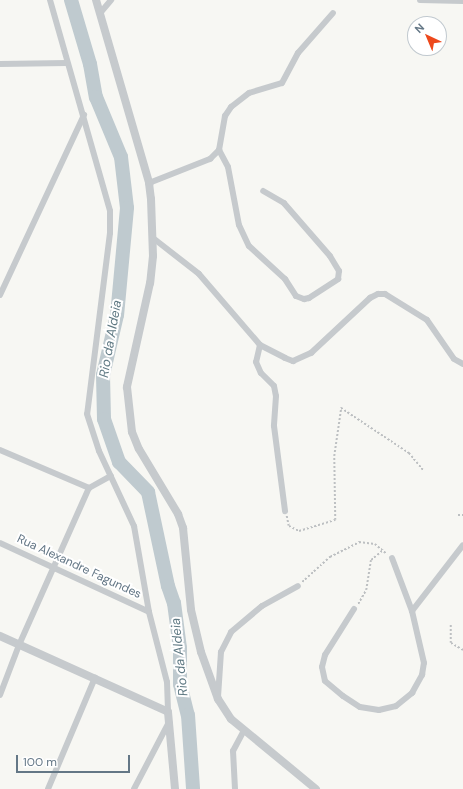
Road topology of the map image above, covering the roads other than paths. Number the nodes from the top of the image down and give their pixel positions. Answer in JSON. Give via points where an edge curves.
{"nodes":[{"id":1,"x":50,"y":0,"type":"edge"},
{"id":2,"x":96,"y":0,"type":"edge"},
{"id":3,"x":111,"y":0,"type":"edge"},
{"id":4,"x":420,"y":0,"type":"edge"},
{"id":5,"x":463,"y":1,"type":"edge"},
{"id":6,"x":100,"y":12,"type":"junction"},
{"id":7,"x":333,"y":13,"type":"dead end"},
{"id":8,"x":67,"y":63,"type":"junction"},
{"id":9,"x":0,"y":64,"type":"edge"},
{"id":10,"x":84,"y":115,"type":"junction"},
{"id":11,"x":219,"y":150,"type":"junction"},
{"id":12,"x":149,"y":183,"type":"junction"},
{"id":13,"x":263,"y":190,"type":"dead end"},
{"id":14,"x":153,"y":238,"type":"junction"},
{"id":15,"x":0,"y":295,"type":"edge"},
{"id":16,"x":260,"y":345,"type":"junction"},
{"id":17,"x":463,"y":364,"type":"edge"},
{"id":18,"x":0,"y":450,"type":"edge"},
{"id":19,"x":111,"y":476,"type":"junction"},
{"id":20,"x":89,"y":488,"type":"junction"},
{"id":21,"x":285,"y":511,"type":"road end"},
{"id":22,"x":0,"y":543,"type":"edge"},
{"id":23,"x":463,"y":545,"type":"edge"},
{"id":24,"x":392,"y":558,"type":"road end"},
{"id":25,"x":52,"y":569,"type":"junction"},
{"id":26,"x":298,"y":586,"type":"road end"},
{"id":27,"x":354,"y":609,"type":"road end"},
{"id":28,"x":412,"y":611,"type":"junction"},
{"id":29,"x":149,"y":612,"type":"junction"},
{"id":30,"x":0,"y":636,"type":"edge"},
{"id":31,"x":18,"y":645,"type":"junction"},
{"id":32,"x":95,"y":678,"type":"junction"},
{"id":33,"x":0,"y":695,"type":"edge"},
{"id":34,"x":218,"y":699,"type":"junction"},
{"id":35,"x":168,"y":712,"type":"junction"},
{"id":36,"x":169,"y":722,"type":"junction"},
{"id":37,"x":244,"y":730,"type":"junction"},
{"id":38,"x":48,"y":789,"type":"edge"},
{"id":39,"x":134,"y":789,"type":"edge"},
{"id":40,"x":175,"y":789,"type":"edge"},
{"id":41,"x":235,"y":789,"type":"edge"},
{"id":42,"x":316,"y":789,"type":"edge"}],
"edges":[{"from":1,"to":8,"type":"street"},
{"from":2,"to":6,"type":"street"},
{"from":3,"to":6,"type":"street"},
{"from":4,"to":5,"type":"street"},
{"from":6,"to":12,"type":"street"},
{"from":7,"to":11,"type":"street","via":[[298,54],[282,83],[249,93],[231,107],[225,116]]},
{"from":8,"to":9,"type":"street"},
{"from":8,"to":10,"type":"street"},
{"from":10,"to":15,"type":"street"},
{"from":10,"to":19,"type":"street","via":[[107,197],[111,224],[87,414],[96,445]]},
{"from":11,"to":12,"type":"street","via":[[199,166]]},
{"from":11,"to":13,"type":"street","via":[[228,167],[239,225],[249,246],[285,279],[296,296],[309,298],[338,279],[339,271],[330,256],[284,203]]},
{"from":12,"to":14,"type":"street"},
{"from":14,"to":16,"type":"street","via":[[199,274]]},
{"from":14,"to":34,"type":"street","via":[[150,283],[128,379],[128,413],[139,449],[178,514],[183,528],[194,625]]},
{"from":16,"to":17,"type":"street","via":[[293,361],[302,359],[370,298],[385,294],[427,320],[454,359]]},
{"from":16,"to":21,"type":"street","via":[[256,362],[261,373],[274,386],[276,396],[274,426]]},
{"from":18,"to":20,"type":"street"},
{"from":19,"to":20,"type":"street"},
{"from":19,"to":29,"type":"street","via":[[134,526]]},
{"from":20,"to":25,"type":"street"},
{"from":22,"to":25,"type":"street","name":"Rua Alexandre Fagundes"},
{"from":23,"to":28,"type":"street"},
{"from":24,"to":28,"type":"street"},
{"from":25,"to":29,"type":"street","name":"Rua Alexandre Fagundes"},
{"from":25,"to":31,"type":"street"},
{"from":26,"to":34,"type":"street","via":[[251,614],[231,632],[221,652]]},
{"from":27,"to":28,"type":"street","via":[[325,655],[323,673],[331,687],[351,702],[368,710],[389,709],[406,700],[422,675],[424,663]]},
{"from":29,"to":35,"type":"street","via":[[167,682]]},
{"from":30,"to":31,"type":"street"},
{"from":31,"to":32,"type":"street"},
{"from":31,"to":33,"type":"street"},
{"from":32,"to":35,"type":"street"},
{"from":32,"to":38,"type":"street"},
{"from":34,"to":37,"type":"street","via":[[228,715]]},
{"from":35,"to":36,"type":"street"},
{"from":36,"to":39,"type":"street"},
{"from":36,"to":40,"type":"street"},
{"from":37,"to":41,"type":"street","via":[[233,751]]},
{"from":37,"to":42,"type":"street"}]}
